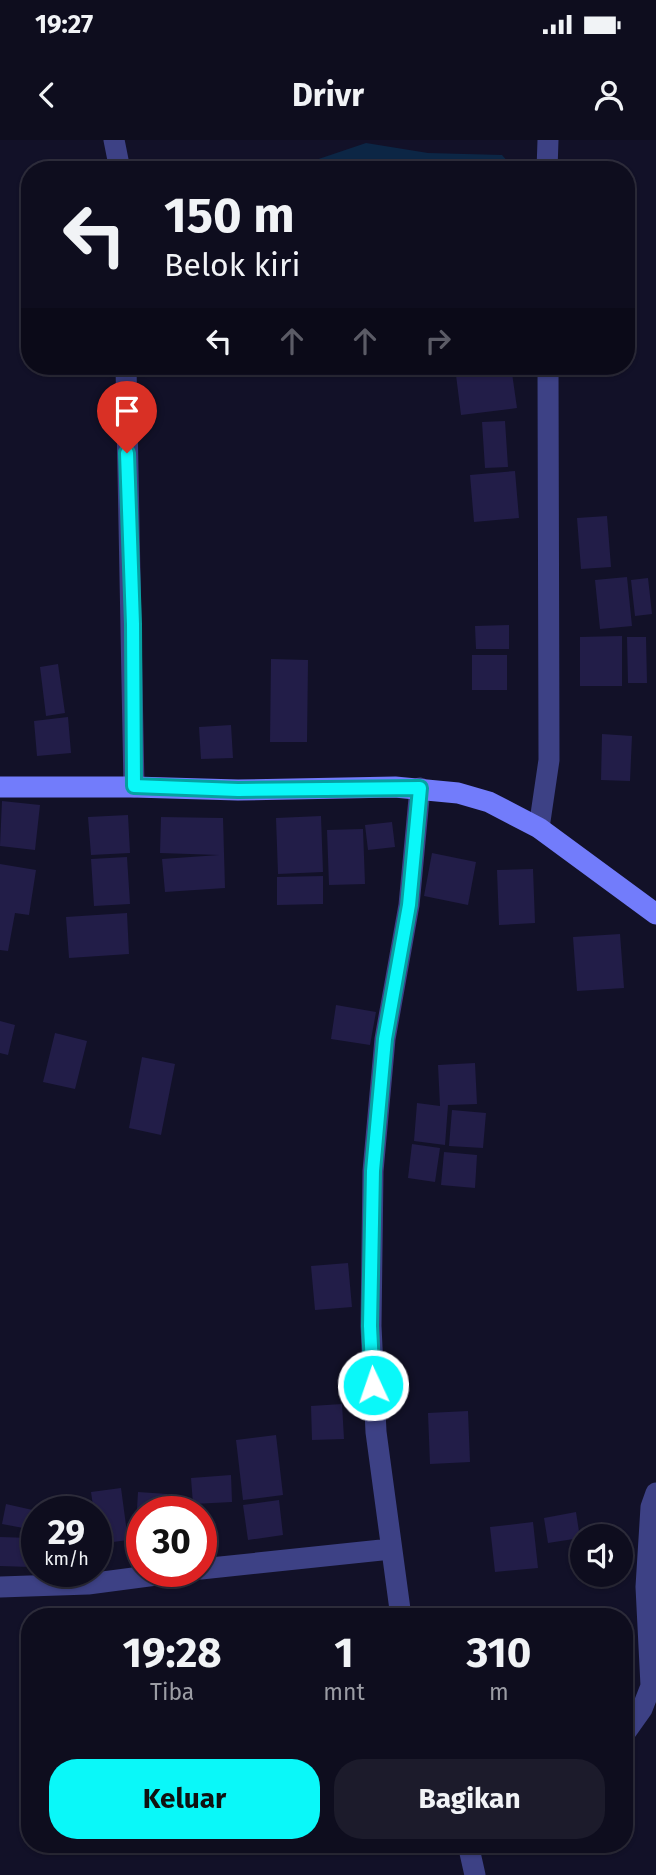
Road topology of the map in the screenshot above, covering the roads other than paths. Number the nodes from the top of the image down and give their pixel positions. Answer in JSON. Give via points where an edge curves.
{"nodes":[{"id":1,"x":114,"y":140,"type":"edge"},
{"id":2,"x":548,"y":140,"type":"edge"},
{"id":3,"x":118,"y":161,"type":"edge"},
{"id":4,"x":547,"y":161,"type":"edge"},
{"id":5,"x":126,"y":375,"type":"edge"},
{"id":6,"x":548,"y":375,"type":"edge"},
{"id":7,"x":134,"y":786,"type":"junction"},
{"id":8,"x":0,"y":787,"type":"edge"},
{"id":9,"x":420,"y":788,"type":"junction"},
{"id":10,"x":539,"y":828,"type":"junction"},
{"id":11,"x":656,"y":914,"type":"edge"},
{"id":12,"x":656,"y":1493,"type":"edge"},
{"id":13,"x":391,"y":1549,"type":"junction"},
{"id":14,"x":217,"y":1567,"type":"edge"},
{"id":15,"x":126,"y":1579,"type":"edge"},
{"id":16,"x":0,"y":1587,"type":"edge"},
{"id":17,"x":400,"y":1608,"type":"edge"},
{"id":18,"x":633,"y":1722,"type":"edge"},
{"id":19,"x":473,"y":1853,"type":"edge"},
{"id":20,"x":475,"y":1875,"type":"edge"}],
"edges":[{"from":1,"to":3,"type":"street"},
{"from":2,"to":4,"type":"street"},
{"from":5,"to":7,"type":"street"},
{"from":6,"to":10,"type":"street","via":[[549,760]]},
{"from":7,"to":8,"type":"street"},
{"from":7,"to":9,"type":"street"},
{"from":9,"to":10,"type":"street","via":[[489,802]]},
{"from":9,"to":13,"type":"street","via":[[409,905],[385,1039],[373,1171],[371,1338],[376,1432]]},
{"from":10,"to":11,"type":"street"},
{"from":12,"to":18,"type":"street","via":[[646,1587],[650,1686]]},
{"from":13,"to":14,"type":"street"},
{"from":13,"to":17,"type":"street"},
{"from":15,"to":16,"type":"street"},
{"from":19,"to":20,"type":"street"}]}
